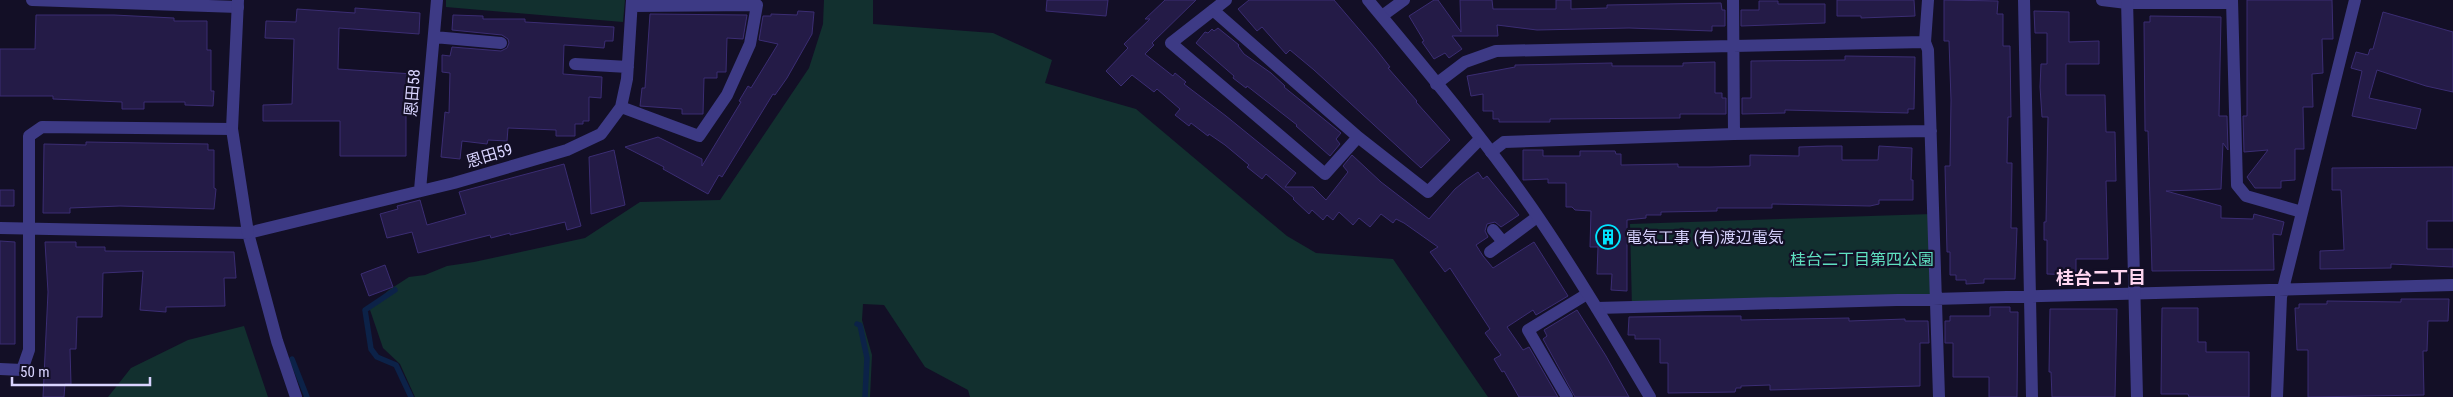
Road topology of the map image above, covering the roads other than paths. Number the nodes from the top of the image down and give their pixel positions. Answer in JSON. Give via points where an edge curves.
{"nodes":[{"id":1,"x":32,"y":0,"type":"edge"},
{"id":2,"x":43,"y":0,"type":"edge"},
{"id":3,"x":437,"y":0,"type":"edge"},
{"id":4,"x":1226,"y":0,"type":"edge"},
{"id":5,"x":1368,"y":0,"type":"edge"},
{"id":6,"x":1404,"y":0,"type":"edge"},
{"id":7,"x":1733,"y":0,"type":"edge"},
{"id":8,"x":1928,"y":0,"type":"edge"},
{"id":9,"x":2024,"y":0,"type":"edge"},
{"id":10,"x":2102,"y":0,"type":"edge"},
{"id":11,"x":2355,"y":0,"type":"edge"},
{"id":12,"x":2127,"y":1,"type":"edge"},
{"id":13,"x":2232,"y":2,"type":"edge"},
{"id":14,"x":238,"y":3,"type":"edge"},
{"id":15,"x":632,"y":3,"type":"edge"},
{"id":16,"x":1213,"y":10,"type":"junction"},
{"id":17,"x":1382,"y":16,"type":"junction"},
{"id":18,"x":434,"y":37,"type":"junction"},
{"id":19,"x":1925,"y":42,"type":"junction"},
{"id":20,"x":501,"y":43,"type":"dead end"},
{"id":21,"x":1733,"y":46,"type":"junction"},
{"id":22,"x":575,"y":64,"type":"dead end"},
{"id":23,"x":628,"y":67,"type":"junction"},
{"id":24,"x":1436,"y":84,"type":"junction"},
{"id":25,"x":621,"y":106,"type":"junction"},
{"id":26,"x":232,"y":129,"type":"junction"},
{"id":27,"x":1931,"y":131,"type":"junction"},
{"id":28,"x":1734,"y":134,"type":"junction"},
{"id":29,"x":1358,"y":137,"type":"junction"},
{"id":30,"x":1480,"y":139,"type":"junction"},
{"id":31,"x":1491,"y":152,"type":"junction"},
{"id":32,"x":420,"y":190,"type":"junction"},
{"id":33,"x":2302,"y":212,"type":"junction"},
{"id":34,"x":1538,"y":216,"type":"junction"},
{"id":35,"x":0,"y":228,"type":"edge"},
{"id":36,"x":28,"y":228,"type":"junction"},
{"id":37,"x":1493,"y":230,"type":"dead end"},
{"id":38,"x":248,"y":233,"type":"junction"},
{"id":39,"x":1503,"y":242,"type":"junction"},
{"id":40,"x":1490,"y":252,"type":"dead end"},
{"id":41,"x":2453,"y":285,"type":"edge"},
{"id":42,"x":2284,"y":289,"type":"junction"},
{"id":43,"x":1587,"y":294,"type":"junction"},
{"id":44,"x":2134,"y":294,"type":"junction"},
{"id":45,"x":2030,"y":297,"type":"junction"},
{"id":46,"x":1936,"y":298,"type":"junction"},
{"id":47,"x":1597,"y":308,"type":"junction"},
{"id":48,"x":0,"y":369,"type":"edge"},
{"id":49,"x":296,"y":397,"type":"edge"},
{"id":50,"x":1568,"y":397,"type":"edge"},
{"id":51,"x":1650,"y":397,"type":"edge"},
{"id":52,"x":1939,"y":397,"type":"edge"},
{"id":53,"x":2032,"y":397,"type":"edge"},
{"id":54,"x":2137,"y":397,"type":"edge"},
{"id":55,"x":2277,"y":397,"type":"edge"}],
"edges":[{"from":1,"to":2,"type":"street"},
{"from":2,"to":14,"type":"street"},
{"from":3,"to":18,"type":"street","name":"恩田58"},
{"from":4,"to":16,"type":"street"},
{"from":5,"to":17,"type":"street"},
{"from":6,"to":17,"type":"street"},
{"from":7,"to":21,"type":"street"},
{"from":8,"to":19,"type":"street"},
{"from":9,"to":45,"type":"street"},
{"from":10,"to":12,"type":"street"},
{"from":11,"to":33,"type":"street"},
{"from":12,"to":13,"type":"street"},
{"from":12,"to":44,"type":"street"},
{"from":13,"to":33,"type":"street","via":[[2237,184],[2246,196]]},
{"from":14,"to":26,"type":"street"},
{"from":15,"to":23,"type":"street","name":"恩田59"},
{"from":15,"to":25,"type":"street","via":[[756,5],[750,44],[727,95],[699,136]]},
{"from":16,"to":29,"type":"street"},
{"from":16,"to":29,"type":"street","via":[[1171,42],[1325,174]]},
{"from":17,"to":24,"type":"street"},
{"from":18,"to":20,"type":"street"},
{"from":18,"to":32,"type":"street","name":"恩田58"},
{"from":19,"to":21,"type":"street"},
{"from":19,"to":27,"type":"street"},
{"from":21,"to":24,"type":"street","via":[[1496,51],[1465,62]]},
{"from":21,"to":28,"type":"street"},
{"from":22,"to":23,"type":"street"},
{"from":23,"to":25,"type":"street","name":"恩田59"},
{"from":24,"to":30,"type":"street"},
{"from":25,"to":32,"type":"street","name":"恩田59","via":[[601,134],[567,150]]},
{"from":26,"to":36,"type":"street","via":[[42,127],[29,136]]},
{"from":26,"to":38,"type":"street"},
{"from":27,"to":28,"type":"street"},
{"from":27,"to":46,"type":"street"},
{"from":28,"to":31,"type":"street","via":[[1504,142]]},
{"from":29,"to":30,"type":"street","via":[[1428,192]]},
{"from":30,"to":31,"type":"street"},
{"from":31,"to":34,"type":"street"},
{"from":32,"to":38,"type":"street","name":"恩田59"},
{"from":33,"to":42,"type":"street"},
{"from":34,"to":39,"type":"street"},
{"from":34,"to":43,"type":"street"},
{"from":35,"to":36,"type":"street","name":"恩田59"},
{"from":36,"to":38,"type":"street","name":"恩田59"},
{"from":36,"to":48,"type":"street","via":[[29,350],[22,370]]},
{"from":37,"to":39,"type":"street"},
{"from":38,"to":49,"type":"street"},
{"from":39,"to":40,"type":"street"},
{"from":41,"to":42,"type":"street"},
{"from":42,"to":44,"type":"street"},
{"from":42,"to":55,"type":"street"},
{"from":43,"to":47,"type":"street"},
{"from":43,"to":50,"type":"street","via":[[1528,330]]},
{"from":44,"to":45,"type":"street"},
{"from":44,"to":54,"type":"street"},
{"from":45,"to":46,"type":"street"},
{"from":45,"to":53,"type":"street"},
{"from":46,"to":47,"type":"street"},
{"from":46,"to":52,"type":"street"},
{"from":47,"to":51,"type":"street"}]}
